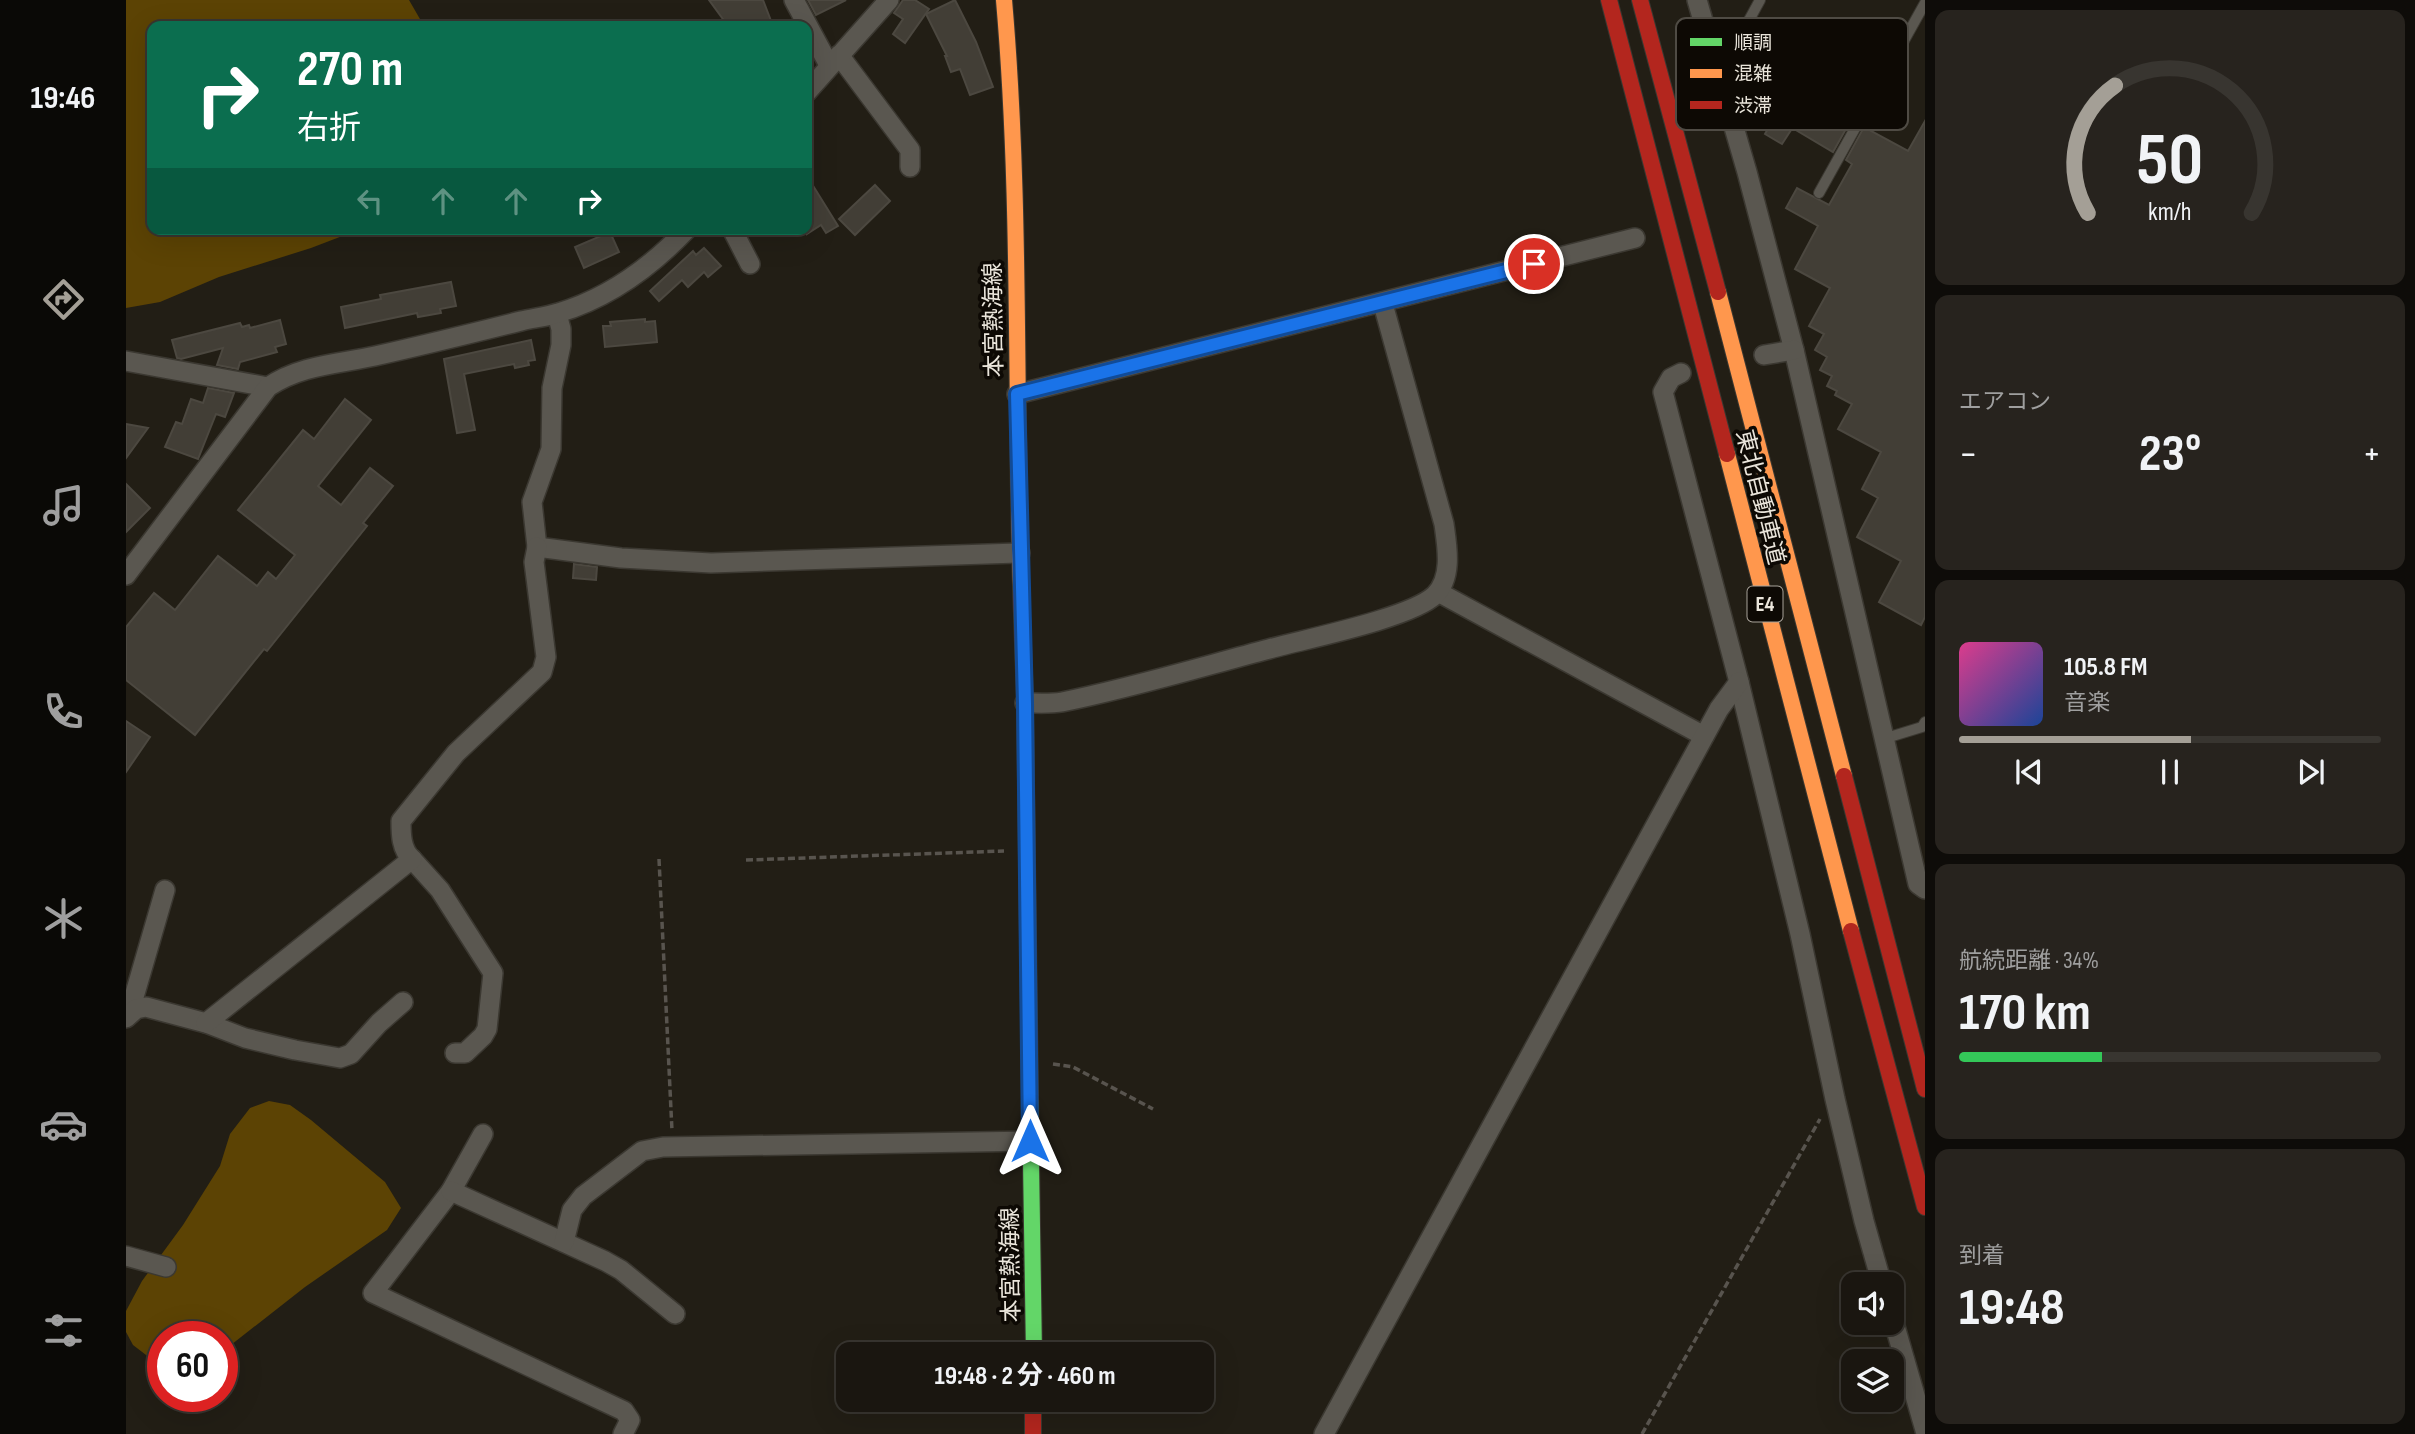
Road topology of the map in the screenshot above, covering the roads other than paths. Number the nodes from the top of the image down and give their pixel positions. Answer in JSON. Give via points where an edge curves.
{"nodes":[{"id":1,"x":794,"y":0,"type":"edge"},
{"id":2,"x":889,"y":0,"type":"edge"},
{"id":3,"x":1004,"y":0,"type":"edge"},
{"id":4,"x":1609,"y":0,"type":"edge"},
{"id":5,"x":1640,"y":0,"type":"edge"},
{"id":6,"x":1697,"y":0,"type":"edge"},
{"id":7,"x":1760,"y":0,"type":"edge"},
{"id":8,"x":1925,"y":3,"type":"edge"},
{"id":9,"x":1702,"y":18,"type":"edge"},
{"id":10,"x":1750,"y":18,"type":"edge"},
{"id":11,"x":808,"y":21,"type":"edge"},
{"id":12,"x":812,"y":27,"type":"edge"},
{"id":13,"x":1908,"y":33,"type":"edge"},
{"id":14,"x":834,"y":60,"type":"junction"},
{"id":15,"x":812,"y":86,"type":"edge"},
{"id":16,"x":1734,"y":130,"type":"edge"},
{"id":17,"x":1854,"y":130,"type":"edge"},
{"id":18,"x":910,"y":167,"type":"dead end"},
{"id":19,"x":1819,"y":193,"type":"dead end"},
{"id":20,"x":681,"y":235,"type":"edge"},
{"id":21,"x":735,"y":235,"type":"edge"},
{"id":22,"x":1635,"y":238,"type":"dead end"},
{"id":23,"x":750,"y":264,"type":"dead end"},
{"id":24,"x":1383,"y":304,"type":"junction"},
{"id":25,"x":557,"y":314,"type":"junction"},
{"id":26,"x":1794,"y":350,"type":"junction"},
{"id":27,"x":1764,"y":355,"type":"dead end"},
{"id":28,"x":126,"y":362,"type":"edge"},
{"id":29,"x":1681,"y":373,"type":"dead end"},
{"id":30,"x":268,"y":387,"type":"junction"},
{"id":31,"x":1017,"y":394,"type":"junction"},
{"id":32,"x":537,"y":547,"type":"junction"},
{"id":33,"x":1020,"y":554,"type":"junction"},
{"id":34,"x":126,"y":575,"type":"edge"},
{"id":35,"x":1437,"y":592,"type":"junction"},
{"id":36,"x":1739,"y":682,"type":"junction"},
{"id":37,"x":1025,"y":703,"type":"junction"},
{"id":38,"x":1925,"y":722,"type":"edge"},
{"id":39,"x":1704,"y":736,"type":"junction"},
{"id":40,"x":1884,"y":739,"type":"junction"},
{"id":41,"x":412,"y":859,"type":"junction"},
{"id":42,"x":1925,"y":889,"type":"edge"},
{"id":43,"x":164,"y":890,"type":"dead end"},
{"id":44,"x":403,"y":1002,"type":"dead end"},
{"id":45,"x":127,"y":1016,"type":"edge"},
{"id":46,"x":206,"y":1023,"type":"junction"},
{"id":47,"x":455,"y":1053,"type":"dead end"},
{"id":48,"x":1925,"y":1088,"type":"edge"},
{"id":49,"x":483,"y":1134,"type":"dead end"},
{"id":50,"x":1030,"y":1141,"type":"junction"},
{"id":51,"x":451,"y":1191,"type":"junction"},
{"id":52,"x":1925,"y":1207,"type":"edge"},
{"id":53,"x":564,"y":1242,"type":"junction"},
{"id":54,"x":126,"y":1256,"type":"edge"},
{"id":55,"x":166,"y":1267,"type":"dead end"},
{"id":56,"x":1879,"y":1272,"type":"edge"},
{"id":57,"x":675,"y":1314,"type":"dead end"},
{"id":58,"x":1898,"y":1335,"type":"edge"},
{"id":59,"x":1034,"y":1342,"type":"edge"},
{"id":60,"x":1033,"y":1412,"type":"edge"},
{"id":61,"x":1925,"y":1430,"type":"edge"},
{"id":62,"x":623,"y":1434,"type":"edge"},
{"id":63,"x":1033,"y":1434,"type":"edge"},
{"id":64,"x":1324,"y":1434,"type":"edge"}],
"edges":[{"from":1,"to":11,"type":"street"},
{"from":2,"to":14,"type":"street"},
{"from":3,"to":31,"type":"main road","name":"本宮熱海線","via":[[1010,67]]},
{"from":4,"to":52,"type":"main road","name":"東北自動車道","number":"E4"},
{"from":5,"to":48,"type":"main road","name":"東北自動車道","number":"E4"},
{"from":6,"to":9,"type":"street"},
{"from":7,"to":10,"type":"lane"},
{"from":8,"to":13,"type":"lane"},
{"from":12,"to":14,"type":"street"},
{"from":14,"to":15,"type":"street"},
{"from":14,"to":18,"type":"street","via":[[910,150]]},
{"from":16,"to":26,"type":"street"},
{"from":17,"to":19,"type":"lane"},
{"from":20,"to":25,"type":"street","via":[[656,260],[621,284]]},
{"from":21,"to":23,"type":"street"},
{"from":22,"to":24,"type":"street"},
{"from":24,"to":31,"type":"street"},
{"from":24,"to":35,"type":"street","via":[[1444,523],[1448,554]]},
{"from":25,"to":30,"type":"street","via":[[290,373]]},
{"from":25,"to":32,"type":"street","via":[[561,345],[552,388],[551,449],[532,502]]},
{"from":26,"to":27,"type":"street"},
{"from":26,"to":40,"type":"street"},
{"from":28,"to":30,"type":"street"},
{"from":29,"to":36,"type":"street","via":[[1671,378],[1663,392]]},
{"from":30,"to":34,"type":"street"},
{"from":31,"to":33,"type":"main road","name":"本宮熱海線"},
{"from":32,"to":33,"type":"street","via":[[711,563]]},
{"from":32,"to":41,"type":"street","via":[[534,562],[545,665],[534,681],[456,752],[401,821],[401,836]]},
{"from":33,"to":37,"type":"main road","name":"本宮熱海線"},
{"from":35,"to":37,"type":"street","via":[[1413,608],[1380,620],[1059,703]]},
{"from":35,"to":39,"type":"street"},
{"from":36,"to":39,"type":"street"},
{"from":36,"to":56,"type":"street"},
{"from":37,"to":50,"type":"main road","name":"本宮熱海線"},
{"from":38,"to":40,"type":"lane"},
{"from":39,"to":64,"type":"street"},
{"from":40,"to":42,"type":"street","via":[[1918,884]]},
{"from":41,"to":46,"type":"street"},
{"from":41,"to":47,"type":"street","via":[[440,890],[493,973],[487,1029],[465,1053]]},
{"from":43,"to":45,"type":"street"},
{"from":44,"to":46,"type":"street","via":[[351,1054],[340,1058],[245,1038]]},
{"from":45,"to":46,"type":"street","via":[[146,1007]]},
{"from":49,"to":51,"type":"street"},
{"from":50,"to":53,"type":"street","via":[[642,1151],[583,1196],[572,1210]]},
{"from":50,"to":59,"type":"main road","name":"本宮熱海線"},
{"from":51,"to":53,"type":"street"},
{"from":51,"to":62,"type":"street","via":[[373,1293],[624,1411],[630,1420]]},
{"from":53,"to":57,"type":"street","via":[[621,1270]]},
{"from":54,"to":55,"type":"street"},
{"from":58,"to":61,"type":"street"},
{"from":60,"to":63,"type":"main road"}]}
